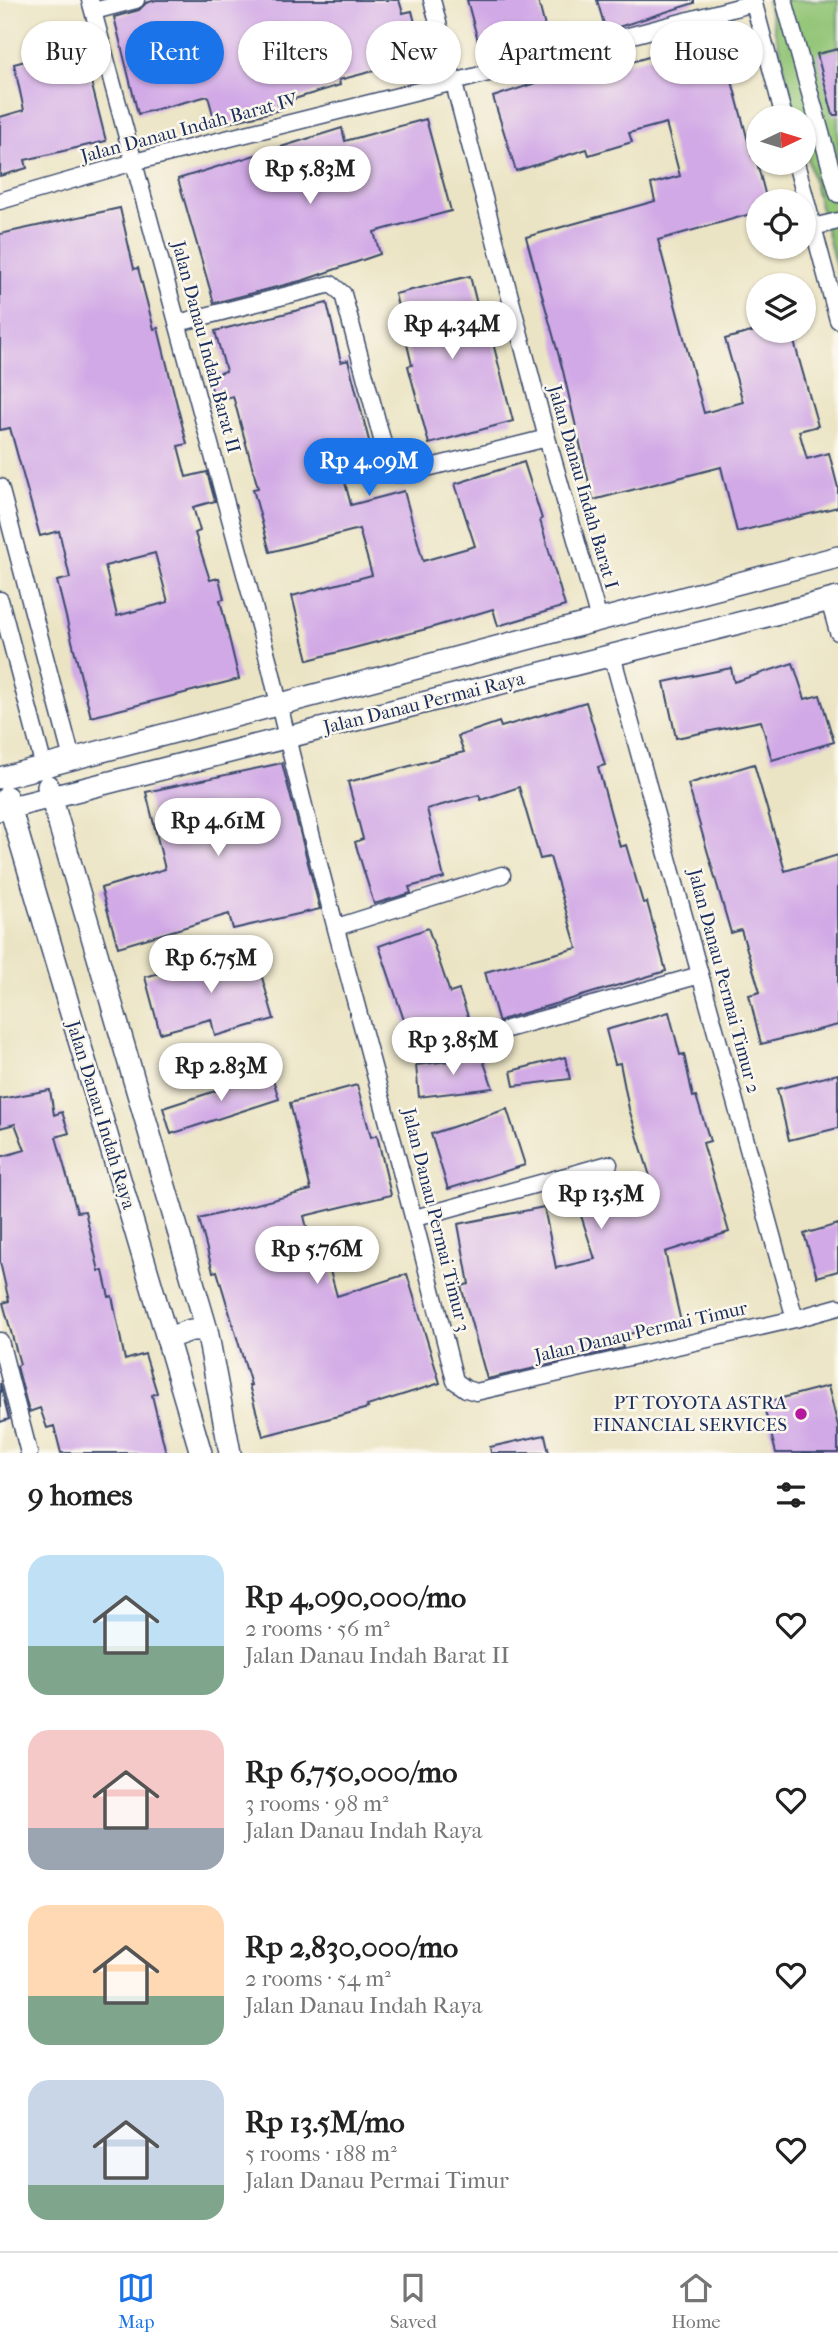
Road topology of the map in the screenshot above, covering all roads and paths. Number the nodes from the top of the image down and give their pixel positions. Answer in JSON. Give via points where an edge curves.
{"nodes":[{"id":1,"x":135,"y":0,"type":"edge"},
{"id":2,"x":432,"y":0,"type":"edge"},
{"id":3,"x":784,"y":0,"type":"edge"},
{"id":4,"x":754,"y":2,"type":"edge"},
{"id":5,"x":92,"y":6,"type":"edge"},
{"id":6,"x":438,"y":21,"type":"edge"},
{"id":7,"x":461,"y":80,"type":"edge"},
{"id":8,"x":446,"y":84,"type":"edge"},
{"id":9,"x":455,"y":84,"type":"edge"},
{"id":10,"x":781,"y":105,"type":"edge"},
{"id":11,"x":134,"y":162,"type":"junction"},
{"id":12,"x":838,"y":194,"type":"edge"},
{"id":13,"x":0,"y":201,"type":"edge"},
{"id":14,"x":838,"y":221,"type":"edge"},
{"id":15,"x":816,"y":225,"type":"edge"},
{"id":16,"x":816,"y":237,"type":"edge"},
{"id":17,"x":838,"y":320,"type":"edge"},
{"id":18,"x":178,"y":323,"type":"junction"},
{"id":19,"x":547,"y":438,"type":"junction"},
{"id":20,"x":0,"y":488,"type":"edge"},
{"id":21,"x":838,"y":557,"type":"edge"},
{"id":22,"x":834,"y":599,"type":"edge"},
{"id":23,"x":0,"y":600,"type":"edge"},
{"id":24,"x":598,"y":620,"type":"junction"},
{"id":25,"x":838,"y":632,"type":"edge"},
{"id":26,"x":612,"y":655,"type":"junction"},
{"id":27,"x":279,"y":706,"type":"junction"},
{"id":28,"x":286,"y":737,"type":"junction"},
{"id":29,"x":72,"y":759,"type":"junction"},
{"id":30,"x":41,"y":767,"type":"junction"},
{"id":31,"x":2,"y":775,"type":"edge"},
{"id":32,"x":48,"y":799,"type":"junction"},
{"id":33,"x":8,"y":809,"type":"edge"},
{"id":34,"x":502,"y":875,"type":"dead end"},
{"id":35,"x":337,"y":927,"type":"junction"},
{"id":36,"x":700,"y":975,"type":"junction"},
{"id":37,"x":507,"y":1030,"type":"dead end"},
{"id":38,"x":609,"y":1164,"type":"dead end"},
{"id":39,"x":415,"y":1218,"type":"junction"},
{"id":40,"x":838,"y":1307,"type":"edge"},
{"id":41,"x":794,"y":1319,"type":"junction"},
{"id":42,"x":207,"y":1330,"type":"junction"},
{"id":43,"x":168,"y":1338,"type":"junction"},
{"id":44,"x":0,"y":1341,"type":"edge"},
{"id":45,"x":3,"y":1361,"type":"edge"},
{"id":46,"x":455,"y":1381,"type":"joint"},
{"id":47,"x":29,"y":1453,"type":"edge"},
{"id":48,"x":201,"y":1453,"type":"edge"},
{"id":49,"x":230,"y":1453,"type":"edge"}],
"edges":[{"from":1,"to":5,"type":"street"},
{"from":2,"to":6,"type":"street","name":"Jalan Danau Indah Barat I"},
{"from":3,"to":12,"type":"street"},
{"from":4,"to":7,"type":"street","name":"Jalan Danau Indah Barat IV"},
{"from":4,"to":10,"type":"street"},
{"from":5,"to":11,"type":"street","name":"Jalan Danau Indah Barat II"},
{"from":8,"to":11,"type":"street","name":"Jalan Danau Indah Barat IV"},
{"from":9,"to":19,"type":"street","name":"Jalan Danau Indah Barat I"},
{"from":11,"to":13,"type":"street","name":"Jalan Danau Indah Barat IV"},
{"from":11,"to":18,"type":"street","name":"Jalan Danau Indah Barat II"},
{"from":14,"to":15,"type":"street"},
{"from":16,"to":17,"type":"street"},
{"from":18,"to":19,"type":"street","via":[[331,284],[342,293],[395,474]]},
{"from":18,"to":27,"type":"street","name":"Jalan Danau Indah Barat II"},
{"from":19,"to":24,"type":"street","name":"Jalan Danau Indah Barat I"},
{"from":20,"to":29,"type":"street"},
{"from":21,"to":24,"type":"street","name":"Jalan Danau Permai Raya"},
{"from":22,"to":25,"type":"street"},
{"from":22,"to":26,"type":"street","name":"Jalan Danau Permai Raya"},
{"from":23,"to":30,"type":"street"},
{"from":24,"to":27,"type":"street","name":"Jalan Danau Permai Raya"},
{"from":26,"to":28,"type":"street","name":"Jalan Danau Permai Raya"},
{"from":26,"to":36,"type":"street","name":"Jalan Danau Permai Timur 2"},
{"from":27,"to":28,"type":"street","name":"Jalan Danau Permai Timur 3"},
{"from":27,"to":29,"type":"street","name":"Jalan Danau Permai Raya"},
{"from":28,"to":32,"type":"street","name":"Jalan Danau Permai Raya"},
{"from":28,"to":35,"type":"street","name":"Jalan Danau Permai Timur 3"},
{"from":29,"to":30,"type":"street","name":"Jalan Danau Permai Raya"},
{"from":30,"to":31,"type":"street","name":"Jalan Danau Permai Raya"},
{"from":30,"to":32,"type":"street","name":"Jalan Danau Indah Raya"},
{"from":31,"to":33,"type":"street","name":"Jalan Danau Indah Raya"},
{"from":32,"to":33,"type":"street","name":"Jalan Danau Permai Raya"},
{"from":32,"to":42,"type":"street","name":"Jalan Danau Indah Raya"},
{"from":33,"to":43,"type":"street","name":"Jalan Danau Indah Raya"},
{"from":34,"to":35,"type":"street"},
{"from":35,"to":39,"type":"street","name":"Jalan Danau Permai Timur 3"},
{"from":36,"to":37,"type":"street"},
{"from":36,"to":41,"type":"street","name":"Jalan Danau Permai Timur 2"},
{"from":38,"to":39,"type":"street"},
{"from":39,"to":46,"type":"street","name":"Jalan Danau Permai Timur 3"},
{"from":40,"to":41,"type":"street","name":"Jalan Danau Permai Timur"},
{"from":41,"to":46,"type":"street","name":"Jalan Danau Permai Timur","via":[[476,1392]]},
{"from":42,"to":43,"type":"street"},
{"from":42,"to":49,"type":"street","name":"Jalan Danau Indah Raya"},
{"from":43,"to":48,"type":"street","name":"Jalan Danau Indah Raya"},
{"from":44,"to":45,"type":"street"},
{"from":45,"to":47,"type":"street"}]}
